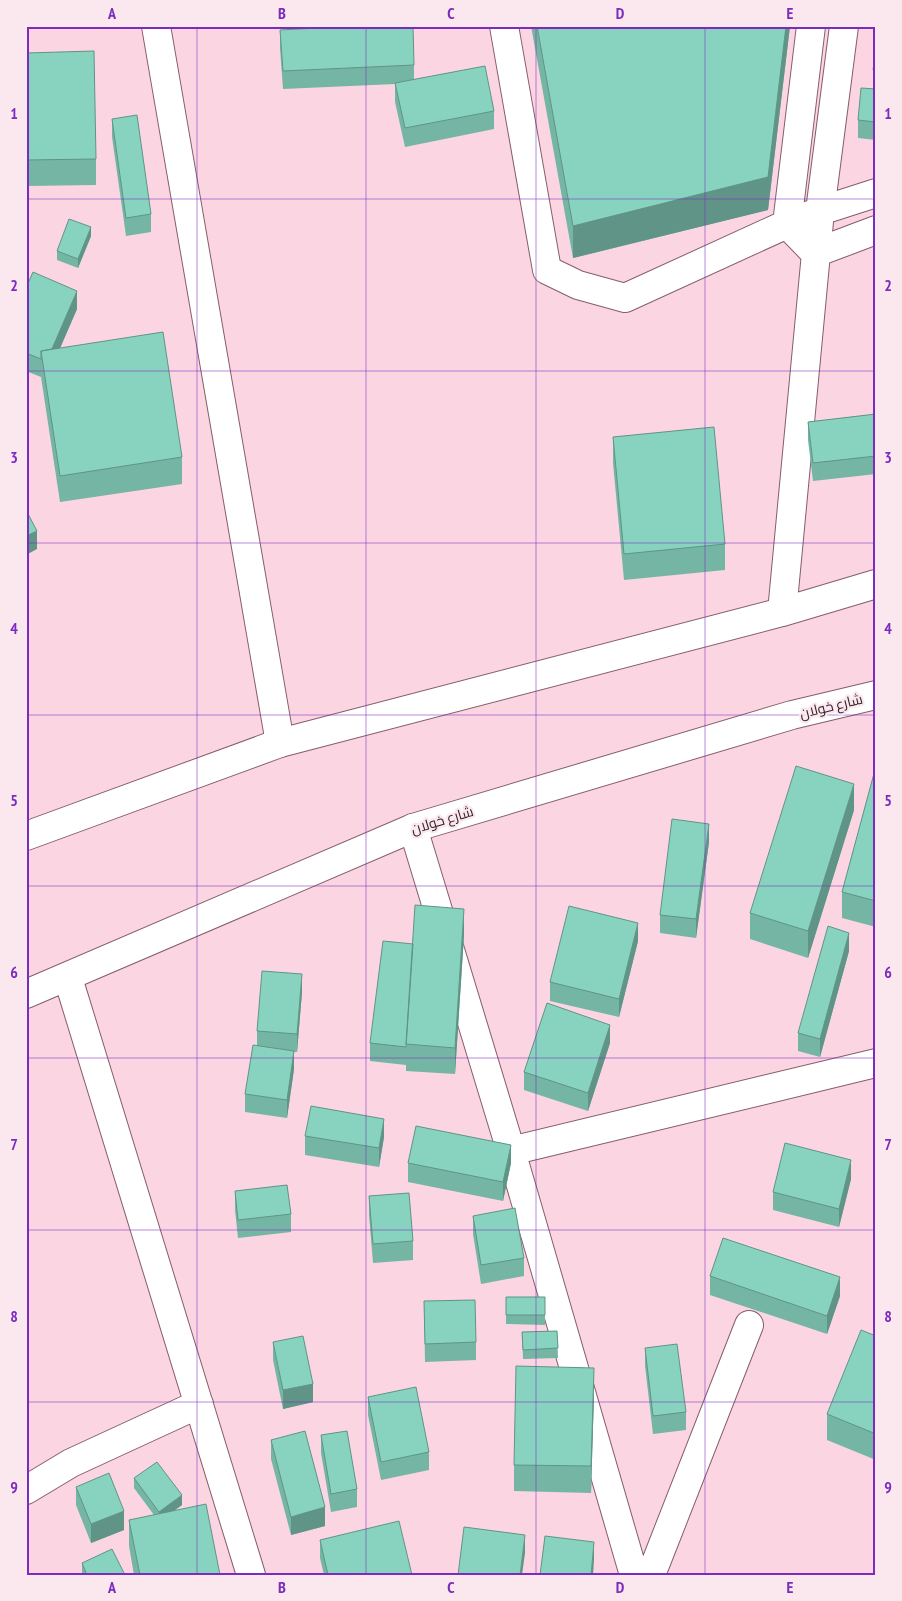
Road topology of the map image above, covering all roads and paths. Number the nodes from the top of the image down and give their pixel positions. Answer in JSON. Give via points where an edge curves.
{"nodes":[{"id":1,"x":156,"y":26,"type":"edge"},
{"id":2,"x":504,"y":26,"type":"edge"},
{"id":3,"x":811,"y":26,"type":"edge"},
{"id":4,"x":844,"y":26,"type":"edge"},
{"id":5,"x":876,"y":193,"type":"edge"},
{"id":6,"x":820,"y":210,"type":"junction"},
{"id":7,"x":787,"y":224,"type":"junction"},
{"id":8,"x":876,"y":230,"type":"edge"},
{"id":9,"x":815,"y":253,"type":"junction"},
{"id":10,"x":876,"y":584,"type":"edge"},
{"id":11,"x":782,"y":612,"type":"junction"},
{"id":12,"x":876,"y":695,"type":"edge"},
{"id":13,"x":280,"y":743,"type":"junction"},
{"id":14,"x":413,"y":828,"type":"junction"},
{"id":15,"x":26,"y":836,"type":"edge"},
{"id":16,"x":68,"y":978,"type":"junction"},
{"id":17,"x":26,"y":994,"type":"edge"},
{"id":18,"x":876,"y":1063,"type":"edge"},
{"id":19,"x":511,"y":1151,"type":"junction"},
{"id":20,"x":749,"y":1325,"type":"dead end"},
{"id":21,"x":199,"y":1404,"type":"junction"},
{"id":22,"x":26,"y":1490,"type":"edge"},
{"id":23,"x":251,"y":1575,"type":"edge"},
{"id":24,"x":634,"y":1575,"type":"edge"},
{"id":25,"x":651,"y":1575,"type":"edge"}],
"edges":[{"from":1,"to":13,"type":"street"},
{"from":2,"to":7,"type":"street","via":[[547,270],[578,285],[625,298]]},
{"from":3,"to":7,"type":"street"},
{"from":4,"to":6,"type":"street"},
{"from":5,"to":6,"type":"street"},
{"from":6,"to":7,"type":"street"},
{"from":6,"to":9,"type":"street"},
{"from":7,"to":9,"type":"street"},
{"from":8,"to":9,"type":"street"},
{"from":9,"to":11,"type":"street"},
{"from":10,"to":11,"type":"street"},
{"from":11,"to":13,"type":"street"},
{"from":12,"to":14,"type":"street","name":"شارع خولان","via":[[792,715]]},
{"from":13,"to":15,"type":"street"},
{"from":14,"to":16,"type":"street","name":"شارع خولان"},
{"from":14,"to":19,"type":"street"},
{"from":16,"to":17,"type":"street","name":"شارع خولان"},
{"from":16,"to":21,"type":"street"},
{"from":18,"to":19,"type":"street"},
{"from":19,"to":24,"type":"street"},
{"from":20,"to":25,"type":"street"},
{"from":21,"to":22,"type":"street","via":[[71,1463]]},
{"from":21,"to":23,"type":"street"}]}
